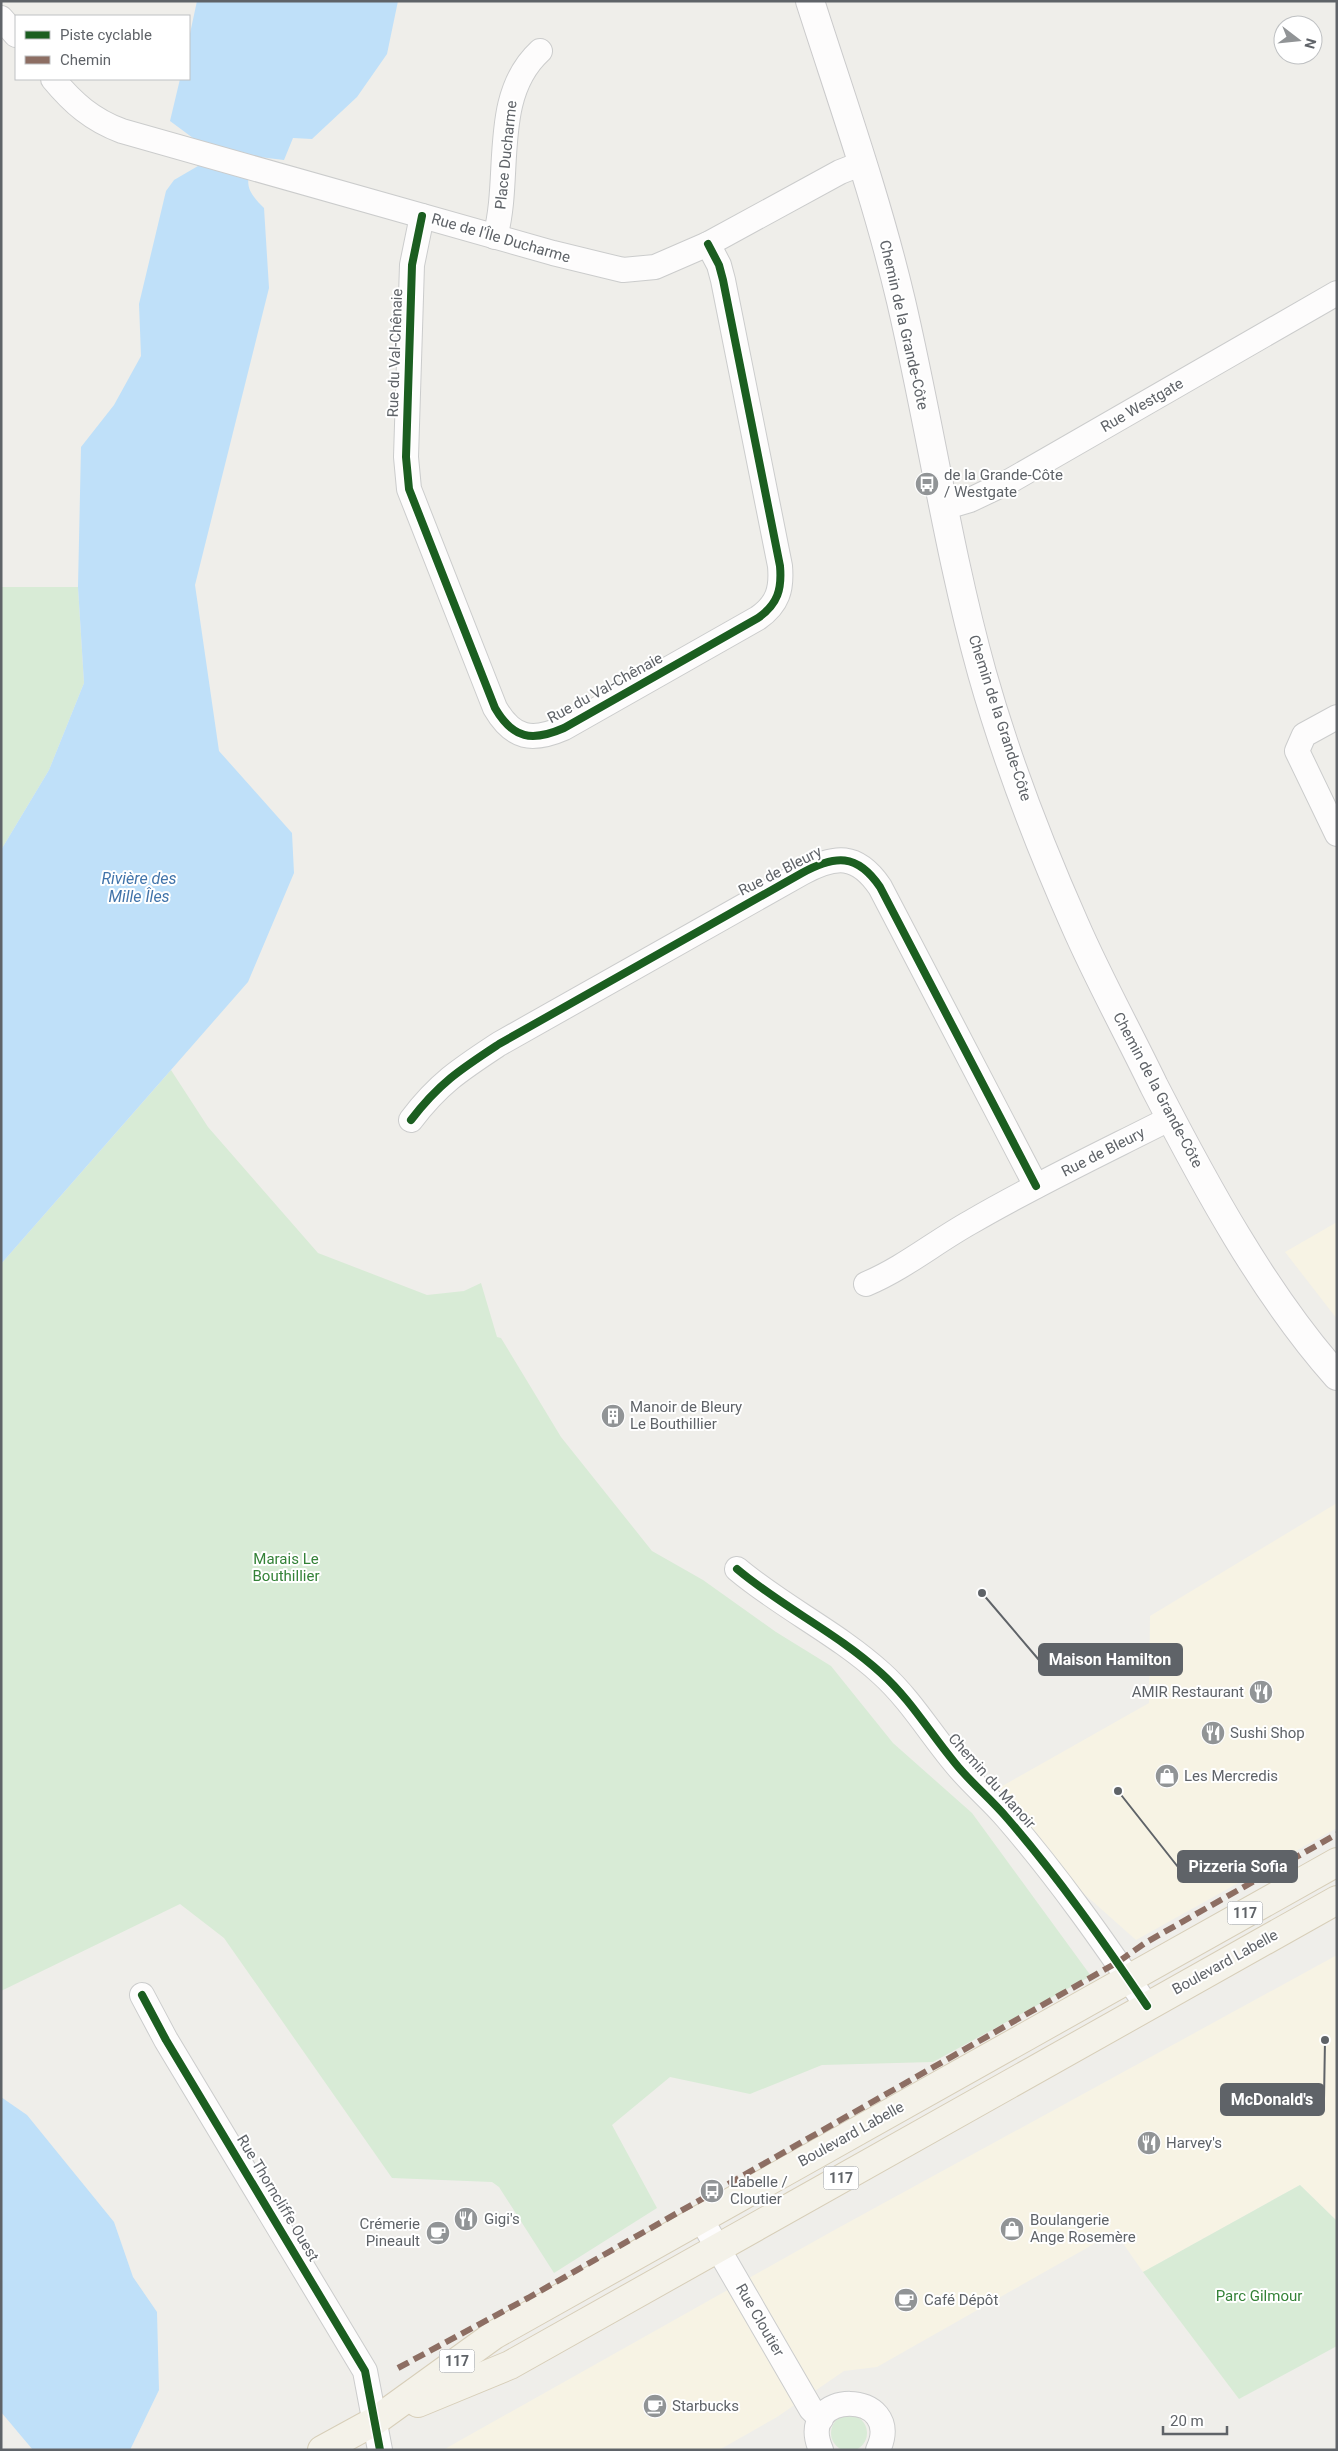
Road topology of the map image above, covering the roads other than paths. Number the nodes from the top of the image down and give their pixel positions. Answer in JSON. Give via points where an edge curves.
{"nodes":[{"id":1,"x":810,"y":1,"type":"edge"},
{"id":2,"x":1,"y":18,"type":"edge"},
{"id":3,"x":15,"y":35,"type":"edge"},
{"id":4,"x":540,"y":51,"type":"dead end"},
{"id":5,"x":54,"y":80,"type":"edge"},
{"id":6,"x":863,"y":163,"type":"junction"},
{"id":7,"x":422,"y":216,"type":"junction"},
{"id":8,"x":495,"y":236,"type":"junction"},
{"id":9,"x":708,"y":244,"type":"junction"},
{"id":10,"x":1337,"y":293,"type":"edge"},
{"id":11,"x":943,"y":508,"type":"junction"},
{"id":12,"x":1337,"y":717,"type":"edge"},
{"id":13,"x":1337,"y":834,"type":"edge"},
{"id":14,"x":1171,"y":1118,"type":"junction"},
{"id":15,"x":411,"y":1120,"type":"dead end"},
{"id":16,"x":1036,"y":1186,"type":"junction"},
{"id":17,"x":866,"y":1284,"type":"dead end"},
{"id":18,"x":1337,"y":1376,"type":"edge"},
{"id":19,"x":737,"y":1569,"type":"dead end"},
{"id":20,"x":1337,"y":1862,"type":"edge"},
{"id":21,"x":1337,"y":1900,"type":"edge"},
{"id":22,"x":1128,"y":1979,"type":"junction"},
{"id":23,"x":142,"y":1995,"type":"dead end"},
{"id":24,"x":1147,"y":2006,"type":"junction"},
{"id":25,"x":701,"y":2219,"type":"junction"},
{"id":26,"x":717,"y":2248,"type":"junction"},
{"id":27,"x":821,"y":2419,"type":"junction"},
{"id":28,"x":375,"y":2421,"type":"junction"},
{"id":29,"x":322,"y":2450,"type":"edge"},
{"id":30,"x":380,"y":2450,"type":"edge"},
{"id":31,"x":391,"y":2450,"type":"edge"},
{"id":32,"x":821,"y":2450,"type":"edge"},
{"id":33,"x":878,"y":2450,"type":"edge"}],
"edges":[{"from":1,"to":6,"type":"main road","name":"Chemin de la Grande-Côte"},
{"from":2,"to":3,"type":"street"},
{"from":4,"to":8,"type":"street","name":"Place Ducharme","via":[[519,78],[510,102],[501,212]]},
{"from":5,"to":7,"type":"street","name":"Rue de l'Île Ducharme","via":[[78,108],[122,131]]},
{"from":6,"to":9,"type":"street","name":"Rue de l'Île Ducharme","via":[[840,172]]},
{"from":6,"to":11,"type":"main road","name":"Chemin de la Grande-Côte","via":[[900,298]]},
{"from":7,"to":8,"type":"street","name":"Rue de l'Île Ducharme"},
{"from":7,"to":9,"type":"street","name":"Rue du Val-Chênaie","via":[[412,264],[406,457],[409,489],[495,708],[510,728],[529,737],[540,737],[564,728],[758,618],[777,599],[780,566],[723,280]]},
{"from":8,"to":9,"type":"street","name":"Rue de l'Île Ducharme","via":[[623,270],[655,267]]},
{"from":10,"to":11,"type":"street","name":"Rue Westgate","via":[[1010,481],[970,500]]},
{"from":11,"to":14,"type":"main road","name":"Chemin de la Grande-Côte","via":[[982,673],[1029,811],[1076,928]]},
{"from":12,"to":13,"type":"street","via":[[1304,735],[1297,751]]},
{"from":14,"to":16,"type":"street","name":"Rue de Bleury"},
{"from":14,"to":18,"type":"main road","name":"Chemin de la Grande-Côte","via":[[1250,1256]]},
{"from":15,"to":16,"type":"street","name":"Rue de Bleury","via":[[451,1075],[499,1044],[802,873],[838,859],[858,864],[880,887]]},
{"from":16,"to":17,"type":"street","name":"Rue de Bleury","via":[[970,1222],[900,1268]]},
{"from":19,"to":22,"type":"street","name":"Chemin du Manoir","via":[[754,1584],[853,1650],[896,1687],[955,1764],[1030,1845]]},
{"from":20,"to":22,"type":"main road","name":"Boulevard Labelle","number":"117"},
{"from":21,"to":24,"type":"main road","name":"Boulevard Labelle","number":"117"},
{"from":22,"to":24,"type":"street","name":"Chemin du Manoir"},
{"from":22,"to":25,"type":"main road","name":"Boulevard Labelle","number":"117"},
{"from":23,"to":28,"type":"street","name":"Rue Thorncliffe Ouest","via":[[365,2371]]},
{"from":24,"to":26,"type":"main road","name":"Boulevard Labelle","number":"117"},
{"from":25,"to":26,"type":"street","name":"Rue Cloutier"},
{"from":25,"to":28,"type":"main road","name":"Boulevard Labelle","number":"117","via":[[494,2335]]},
{"from":26,"to":27,"type":"street","name":"Rue Cloutier","via":[[811,2409]]},
{"from":26,"to":28,"type":"main road","name":"Boulevard Labelle","number":"117","via":[[510,2364]]},
{"from":27,"to":32,"type":"street","via":[[817,2435]]},
{"from":27,"to":33,"type":"street","via":[[832,2407],[842,2403],[864,2405],[881,2426]]},
{"from":28,"to":29,"type":"main road","name":"Boulevard Labelle","number":"117"},
{"from":28,"to":30,"type":"street","name":"Rue Thorncliffe Ouest"},
{"from":28,"to":31,"type":"street"}]}
